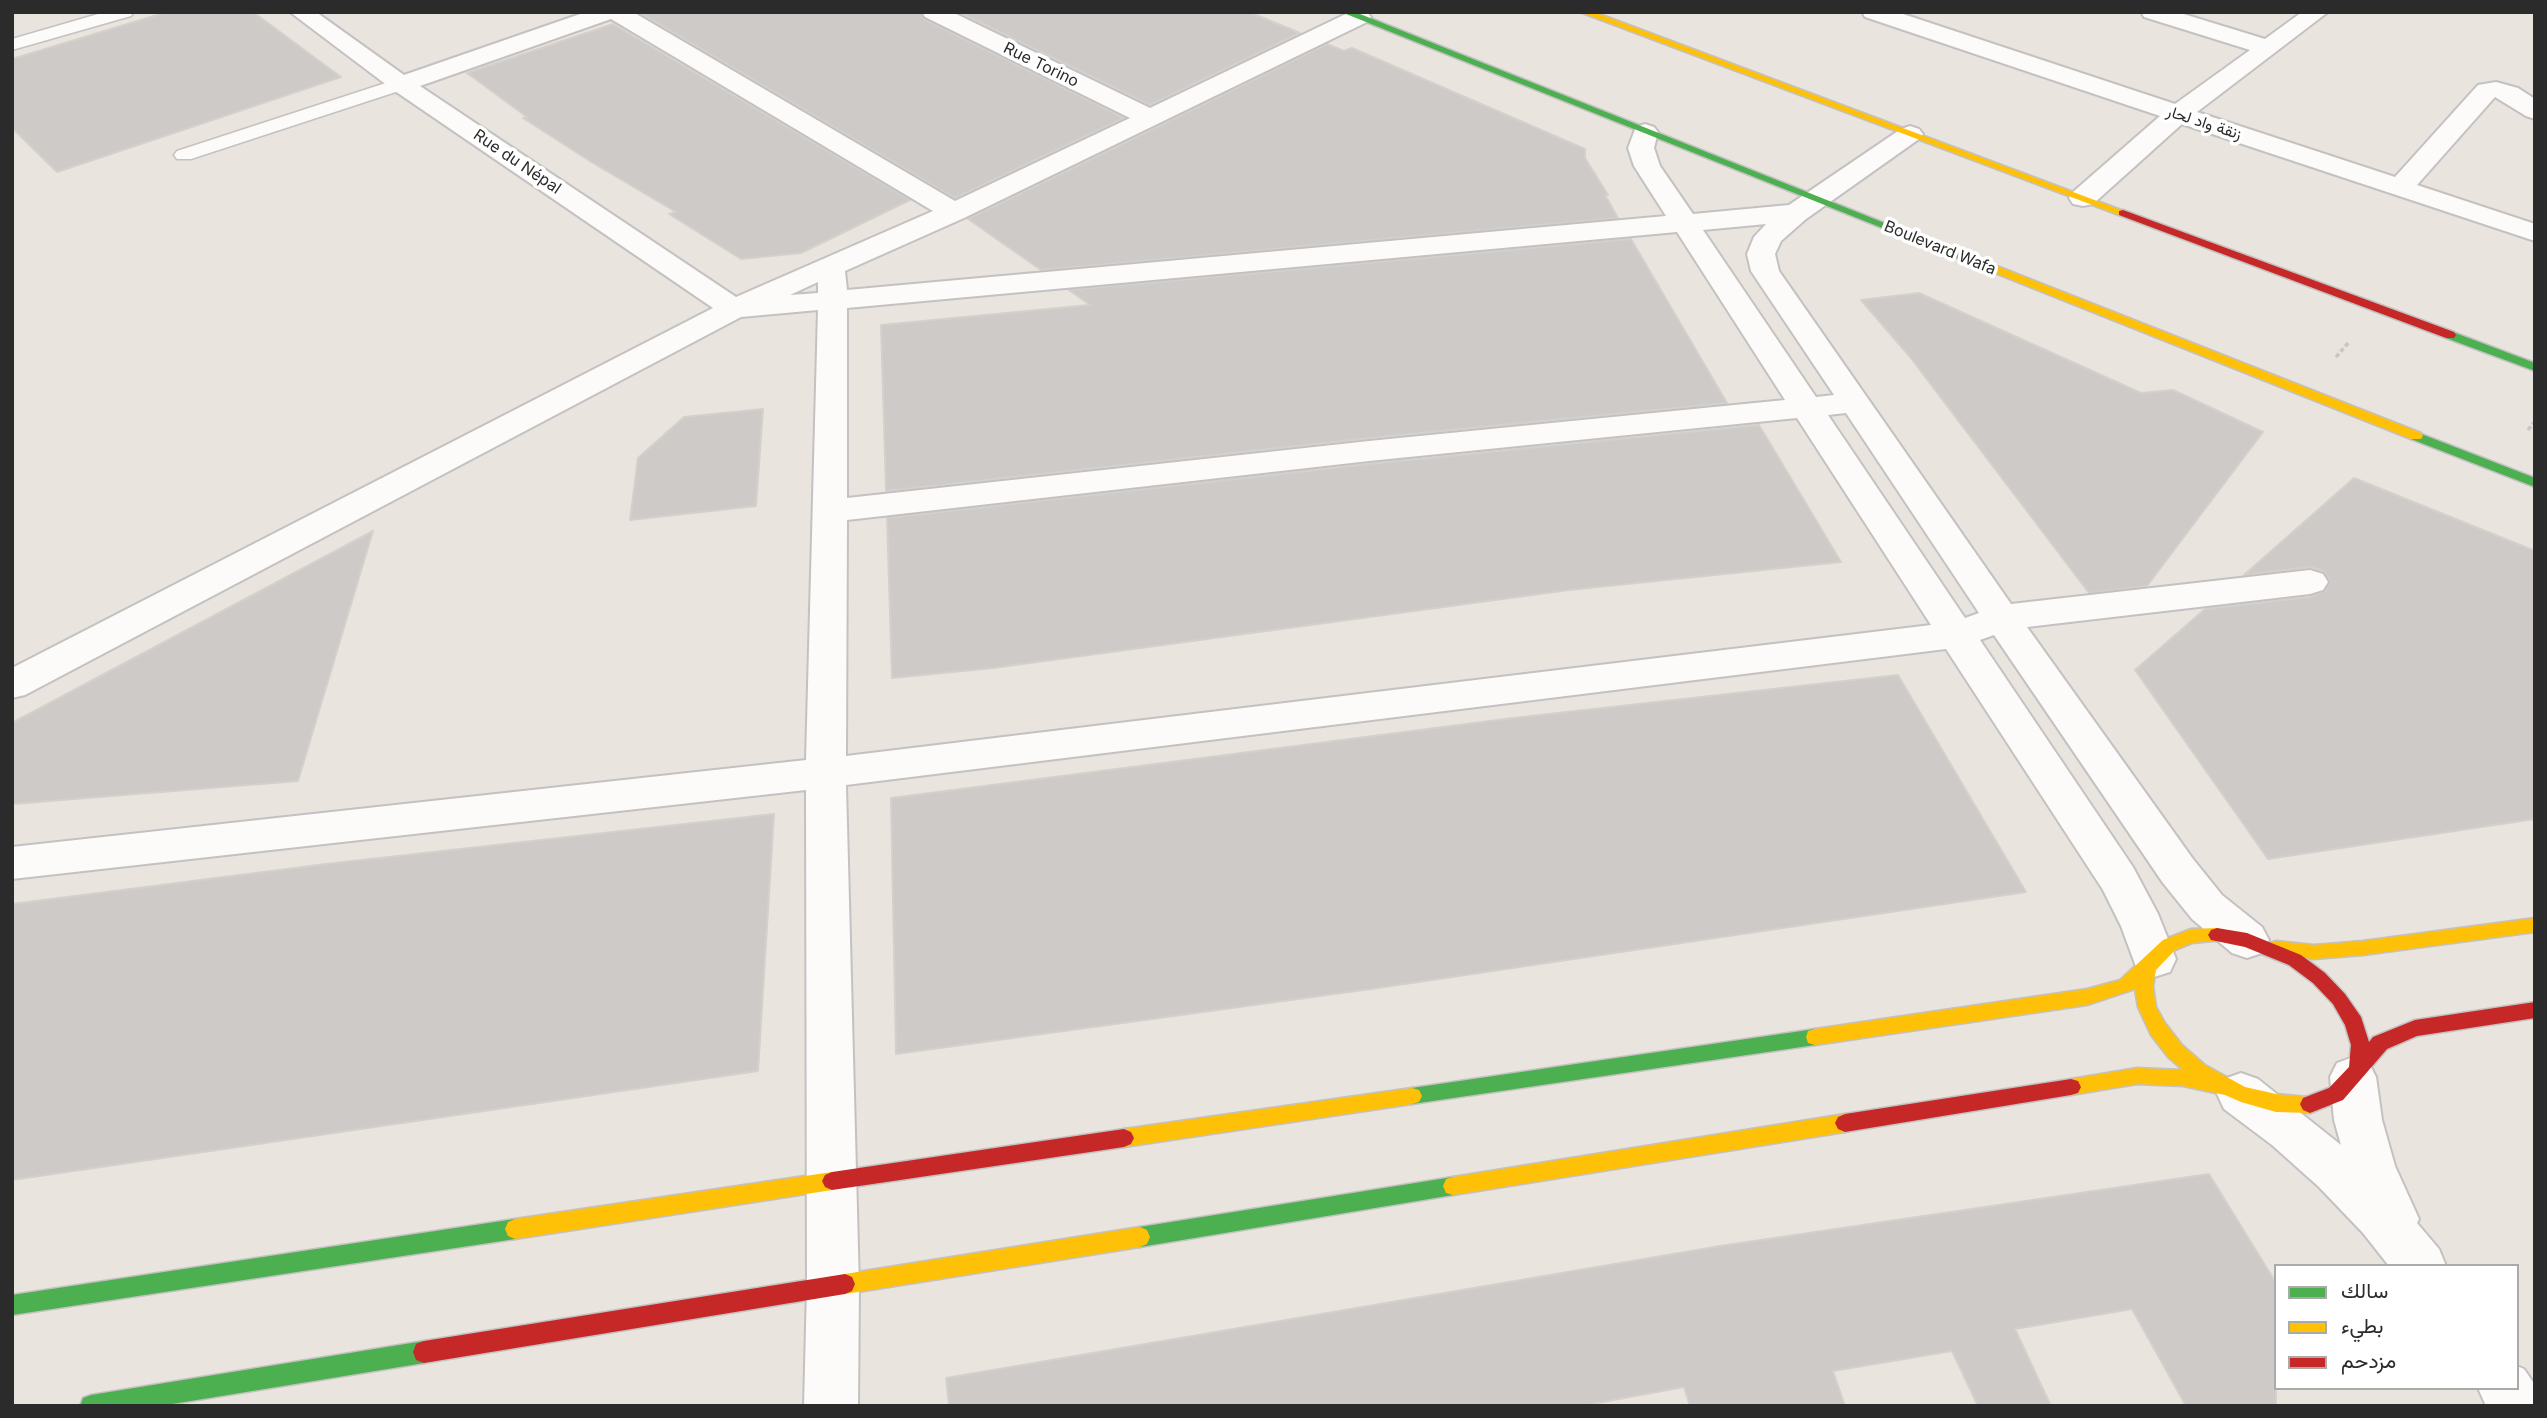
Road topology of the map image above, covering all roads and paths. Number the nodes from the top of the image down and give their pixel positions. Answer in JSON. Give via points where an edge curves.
{"nodes":[{"id":1,"x":125,"y":12,"type":"edge"},
{"id":2,"x":301,"y":12,"type":"edge"},
{"id":3,"x":609,"y":12,"type":"edge"},
{"id":4,"x":616,"y":12,"type":"edge"},
{"id":5,"x":933,"y":12,"type":"edge"},
{"id":6,"x":1585,"y":12,"type":"edge"},
{"id":7,"x":1872,"y":12,"type":"edge"},
{"id":8,"x":2152,"y":12,"type":"edge"},
{"id":9,"x":2316,"y":12,"type":"edge"},
{"id":10,"x":1353,"y":15,"type":"edge"},
{"id":11,"x":12,"y":45,"type":"edge"},
{"id":12,"x":2268,"y":48,"type":"junction"},
{"id":13,"x":401,"y":84,"type":"junction"},
{"id":14,"x":2535,"y":111,"type":"edge"},
{"id":15,"x":2178,"y":114,"type":"junction"},
{"id":16,"x":1150,"y":118,"type":"junction"},
{"id":17,"x":1645,"y":132,"type":"junction"},
{"id":18,"x":1910,"y":134,"type":"junction"},
{"id":19,"x":184,"y":155,"type":"dead end"},
{"id":20,"x":2401,"y":187,"type":"junction"},
{"id":21,"x":2083,"y":198,"type":"junction"},
{"id":22,"x":1807,"y":206,"type":"junction"},
{"id":23,"x":954,"y":212,"type":"junction"},
{"id":24,"x":1684,"y":224,"type":"junction"},
{"id":25,"x":2535,"y":233,"type":"edge"},
{"id":26,"x":833,"y":282,"type":"junction"},
{"id":27,"x":734,"y":309,"type":"junction"},
{"id":28,"x":2535,"y":367,"type":"edge"},
{"id":29,"x":1854,"y":403,"type":"junction"},
{"id":30,"x":1807,"y":407,"type":"junction"},
{"id":31,"x":2535,"y":483,"type":"edge"},
{"id":32,"x":830,"y":511,"type":"junction"},
{"id":33,"x":2310,"y":582,"type":"dead end"},
{"id":34,"x":2001,"y":618,"type":"junction"},
{"id":35,"x":1956,"y":635,"type":"junction"},
{"id":36,"x":12,"y":685,"type":"edge"},
{"id":37,"x":826,"y":773,"type":"junction"},
{"id":38,"x":12,"y":863,"type":"edge"},
{"id":39,"x":2535,"y":925,"type":"edge"},
{"id":40,"x":2258,"y":943,"type":"junction"},
{"id":41,"x":2151,"y":963,"type":"junction"},
{"id":42,"x":2535,"y":1010,"type":"edge"},
{"id":43,"x":2356,"y":1072,"type":"junction"},
{"id":44,"x":2233,"y":1090,"type":"junction"},
{"id":45,"x":831,"y":1181,"type":"junction"},
{"id":46,"x":2419,"y":1264,"type":"edge"},
{"id":47,"x":2420,"y":1264,"type":"edge"},
{"id":48,"x":833,"y":1287,"type":"junction"},
{"id":49,"x":12,"y":1305,"type":"edge"},
{"id":50,"x":2506,"y":1390,"type":"edge"},
{"id":51,"x":91,"y":1406,"type":"edge"},
{"id":52,"x":831,"y":1406,"type":"edge"},
{"id":53,"x":2517,"y":1406,"type":"edge"}],
"edges":[{"from":1,"to":11,"type":"lane"},
{"from":2,"to":13,"type":"street","name":"Rue du Népal"},
{"from":3,"to":13,"type":"street"},
{"from":4,"to":23,"type":"street"},
{"from":5,"to":16,"type":"street","name":"Rue Torino"},
{"from":6,"to":18,"type":"street"},
{"from":7,"to":15,"type":"street","name":"زنقة واد لحار"},
{"from":8,"to":12,"type":"street"},
{"from":9,"to":12,"type":"street"},
{"from":10,"to":16,"type":"street"},
{"from":10,"to":17,"type":"street","name":"Boulevard Wafa"},
{"from":12,"to":15,"type":"street"},
{"from":13,"to":19,"type":"lane"},
{"from":13,"to":27,"type":"street","name":"Rue du Népal"},
{"from":14,"to":20,"type":"street","via":[[2509,93],[2487,90]]},
{"from":15,"to":20,"type":"street","name":"زنقة واد لحار"},
{"from":15,"to":21,"type":"street"},
{"from":16,"to":23,"type":"street"},
{"from":17,"to":22,"type":"street","name":"Boulevard Wafa"},
{"from":17,"to":24,"type":"street","via":[[1641,148],[1647,166]]},
{"from":18,"to":21,"type":"street"},
{"from":18,"to":22,"type":"street"},
{"from":20,"to":25,"type":"street","name":"زنقة واد لحار"},
{"from":21,"to":28,"type":"street"},
{"from":22,"to":24,"type":"street"},
{"from":22,"to":29,"type":"street","via":[[1768,237],[1761,254],[1765,271]]},
{"from":22,"to":31,"type":"street","name":"Boulevard Wafa"},
{"from":23,"to":26,"type":"street"},
{"from":24,"to":26,"type":"street"},
{"from":24,"to":30,"type":"street"},
{"from":26,"to":27,"type":"street"},
{"from":26,"to":32,"type":"street"},
{"from":27,"to":36,"type":"street"},
{"from":29,"to":30,"type":"street"},
{"from":29,"to":34,"type":"street"},
{"from":30,"to":32,"type":"street"},
{"from":30,"to":35,"type":"street"},
{"from":32,"to":37,"type":"street"},
{"from":33,"to":34,"type":"street"},
{"from":34,"to":35,"type":"street"},
{"from":34,"to":40,"type":"street","via":[[2178,871],[2207,907]]},
{"from":35,"to":37,"type":"street"},
{"from":35,"to":41,"type":"street","via":[[2118,879],[2143,926]]},
{"from":37,"to":38,"type":"street"},
{"from":37,"to":45,"type":"street"},
{"from":39,"to":40,"type":"street","via":[[2314,952]]},
{"from":40,"to":41,"type":"street","via":[[2217,935],[2191,936],[2169,945]]},
{"from":40,"to":43,"type":"street","via":[[2295,960],[2339,999],[2354,1023],[2360,1045]]},
{"from":41,"to":44,"type":"street","via":[[2144,986],[2147,1007],[2158,1029],[2198,1071]]},
{"from":41,"to":45,"type":"street","via":[[2126,986],[2087,997]]},
{"from":42,"to":43,"type":"street","via":[[2415,1028],[2380,1043]]},
{"from":43,"to":44,"type":"street","via":[[2336,1094],[2309,1104],[2276,1103]]},
{"from":43,"to":47,"type":"street","via":[[2358,1120],[2371,1166]]},
{"from":44,"to":46,"type":"street","via":[[2336,1171]]},
{"from":44,"to":48,"type":"street","via":[[2183,1078],[2137,1076]]},
{"from":45,"to":48,"type":"street"},
{"from":45,"to":49,"type":"street"},
{"from":48,"to":51,"type":"street"},
{"from":48,"to":52,"type":"street"},
{"from":50,"to":53,"type":"street"}]}
